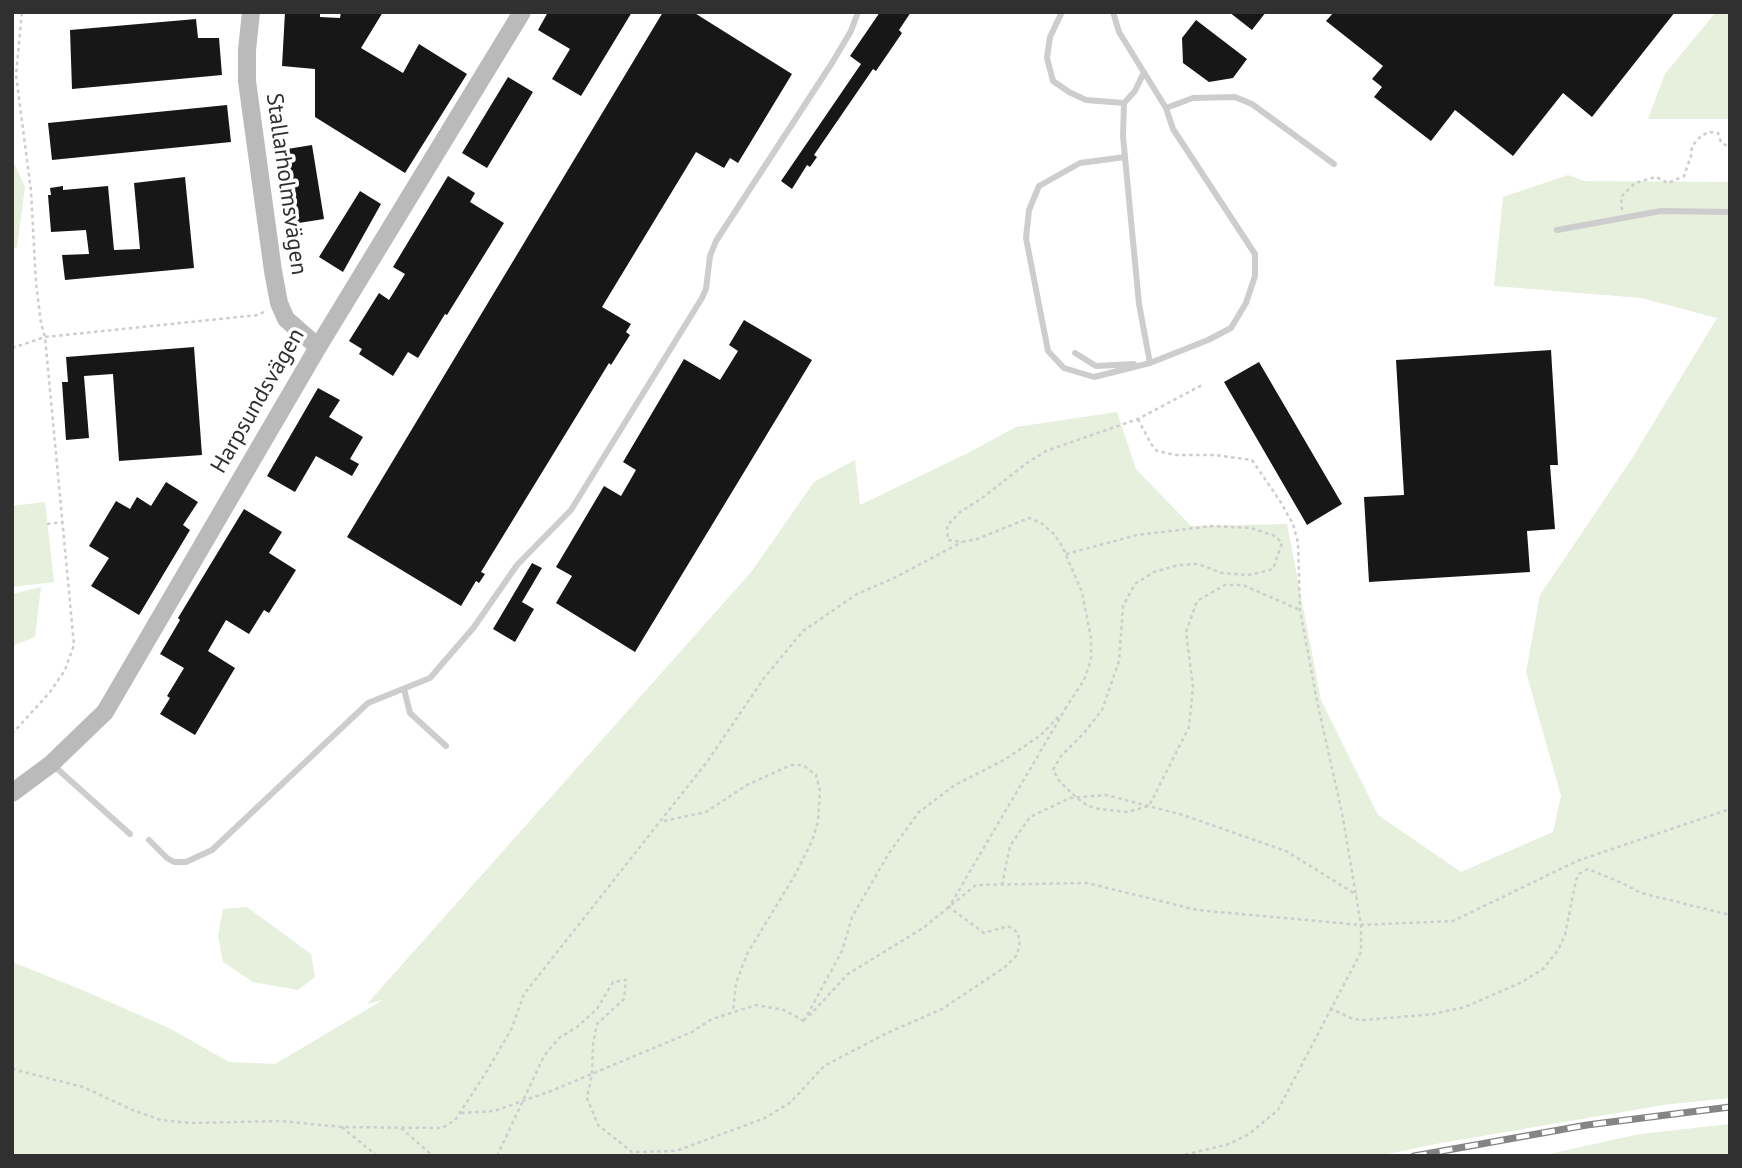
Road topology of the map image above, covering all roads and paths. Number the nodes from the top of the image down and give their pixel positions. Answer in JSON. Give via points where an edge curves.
{"nodes":[{"id":1,"x":22,"y":12,"type":"edge"},
{"id":2,"x":251,"y":12,"type":"edge"},
{"id":3,"x":523,"y":12,"type":"edge"},
{"id":4,"x":858,"y":12,"type":"edge"},
{"id":5,"x":1062,"y":12,"type":"edge"},
{"id":6,"x":1113,"y":12,"type":"edge"},
{"id":7,"x":1144,"y":72,"type":"junction"},
{"id":8,"x":1124,"y":103,"type":"junction"},
{"id":9,"x":1166,"y":107,"type":"junction"},
{"id":10,"x":1730,"y":148,"type":"edge"},
{"id":11,"x":1125,"y":157,"type":"junction"},
{"id":12,"x":1334,"y":164,"type":"dead end"},
{"id":13,"x":1730,"y":212,"type":"edge"},
{"id":14,"x":1623,"y":218,"type":"junction"},
{"id":15,"x":1557,"y":230,"type":"dead end"},
{"id":16,"x":279,"y":303,"type":"junction"},
{"id":17,"x":45,"y":337,"type":"junction"},
{"id":18,"x":318,"y":347,"type":"junction"},
{"id":19,"x":12,"y":348,"type":"edge"},
{"id":20,"x":1075,"y":353,"type":"dead end"},
{"id":21,"x":1150,"y":363,"type":"junction"},
{"id":22,"x":1202,"y":385,"type":"dead end"},
{"id":23,"x":1138,"y":419,"type":"junction"},
{"id":24,"x":63,"y":522,"type":"junction"},
{"id":25,"x":47,"y":524,"type":"dead end"},
{"id":26,"x":962,"y":542,"type":"junction"},
{"id":27,"x":1066,"y":554,"type":"junction"},
{"id":28,"x":1300,"y":610,"type":"junction"},
{"id":29,"x":404,"y":689,"type":"junction"},
{"id":30,"x":1066,"y":708,"type":"junction"},
{"id":31,"x":12,"y":734,"type":"edge"},
{"id":32,"x":446,"y":746,"type":"dead end"},
{"id":33,"x":51,"y":764,"type":"junction"},
{"id":34,"x":12,"y":793,"type":"edge"},
{"id":35,"x":1076,"y":797,"type":"junction"},
{"id":36,"x":1149,"y":806,"type":"junction"},
{"id":37,"x":1730,"y":808,"type":"edge"},
{"id":38,"x":662,"y":821,"type":"junction"},
{"id":39,"x":130,"y":834,"type":"dead end"},
{"id":40,"x":149,"y":840,"type":"dead end"},
{"id":41,"x":1002,"y":885,"type":"junction"},
{"id":42,"x":1357,"y":895,"type":"junction"},
{"id":43,"x":949,"y":907,"type":"junction"},
{"id":44,"x":1730,"y":915,"type":"edge"},
{"id":45,"x":1361,"y":925,"type":"junction"},
{"id":46,"x":1330,"y":1008,"type":"junction"},
{"id":47,"x":733,"y":1012,"type":"junction"},
{"id":48,"x":804,"y":1021,"type":"junction"},
{"id":49,"x":12,"y":1069,"type":"edge"},
{"id":50,"x":592,"y":1074,"type":"junction"},
{"id":51,"x":521,"y":1102,"type":"junction"},
{"id":52,"x":460,"y":1113,"type":"junction"},
{"id":53,"x":342,"y":1127,"type":"junction"},
{"id":54,"x":401,"y":1128,"type":"junction"},
{"id":55,"x":377,"y":1156,"type":"edge"},
{"id":56,"x":433,"y":1156,"type":"edge"},
{"id":57,"x":497,"y":1156,"type":"edge"},
{"id":58,"x":1180,"y":1156,"type":"edge"}],
"edges":[{"from":1,"to":17,"type":"path","via":[[16,75]]},
{"from":2,"to":16,"type":"street","name":"Stallarholmsvägen","via":[[247,80]]},
{"from":3,"to":18,"type":"street","name":"Harpsundsvägen"},
{"from":4,"to":29,"type":"lane","via":[[832,63],[712,247],[702,298],[571,510],[517,565],[474,627],[430,678]]},
{"from":5,"to":8,"type":"lane","via":[[1047,58],[1053,81],[1086,100]]},
{"from":6,"to":7,"type":"lane","via":[[1119,32]]},
{"from":7,"to":8,"type":"lane"},
{"from":7,"to":9,"type":"lane"},
{"from":8,"to":11,"type":"lane"},
{"from":9,"to":12,"type":"lane","via":[[1193,97],[1235,97],[1252,104]]},
{"from":9,"to":21,"type":"lane","via":[[1173,129],[1255,254],[1255,276],[1231,328]]},
{"from":10,"to":14,"type":"path","via":[[1718,133],[1701,136],[1692,146],[1684,176],[1668,183],[1656,177],[1628,189],[1621,197]]},
{"from":11,"to":21,"type":"lane","via":[[1139,304]]},
{"from":11,"to":21,"type":"lane","via":[[1080,163],[1039,186],[1029,210],[1026,238],[1048,351],[1064,368],[1094,377]]},
{"from":13,"to":14,"type":"lane","via":[[1661,211]]},
{"from":14,"to":15,"type":"lane"},
{"from":16,"to":17,"type":"path","via":[[258,315]]},
{"from":16,"to":18,"type":"street","name":"Stallarholmsvägen","via":[[286,319]]},
{"from":17,"to":19,"type":"path"},
{"from":17,"to":24,"type":"path"},
{"from":18,"to":33,"type":"street","name":"Harpsundsvägen","via":[[105,712]]},
{"from":20,"to":21,"type":"lane","via":[[1096,366]]},
{"from":22,"to":23,"type":"path"},
{"from":23,"to":26,"type":"path","via":[[1046,451],[1027,463],[947,526],[948,540]]},
{"from":23,"to":28,"type":"path","via":[[1157,451],[1252,460],[1293,524]]},
{"from":24,"to":25,"type":"path"},
{"from":24,"to":31,"type":"path","via":[[74,645],[50,692]]},
{"from":26,"to":27,"type":"path","via":[[1029,518],[1053,533]]},
{"from":26,"to":38,"type":"path","via":[[858,594],[803,631]]},
{"from":27,"to":30,"type":"path","via":[[1082,592],[1091,638],[1091,660],[1084,680]]},
{"from":27,"to":35,"type":"path","via":[[1137,535],[1212,526],[1251,528],[1282,542],[1273,569],[1249,575],[1222,573],[1198,564],[1179,565],[1135,584],[1123,606],[1119,661],[1102,709],[1053,769]]},
{"from":28,"to":36,"type":"path","via":[[1243,584],[1225,585],[1197,601],[1186,632],[1193,687],[1189,727]]},
{"from":28,"to":42,"type":"path"},
{"from":29,"to":32,"type":"lane","via":[[410,713]]},
{"from":29,"to":40,"type":"lane","via":[[368,703],[205,854],[174,862]]},
{"from":30,"to":43,"type":"path"},
{"from":30,"to":48,"type":"path","via":[[1041,735],[955,785],[919,812],[852,917],[842,951]]},
{"from":33,"to":34,"type":"street","name":"Harpsundsvägen"},
{"from":33,"to":39,"type":"lane"},
{"from":35,"to":36,"type":"path","via":[[1106,795]]},
{"from":35,"to":36,"type":"path","via":[[1099,809],[1127,812]]},
{"from":35,"to":41,"type":"path","via":[[1030,817],[1010,846]]},
{"from":36,"to":42,"type":"path","via":[[1286,851]]},
{"from":37,"to":45,"type":"path","via":[[1577,861],[1453,921]]},
{"from":38,"to":47,"type":"path","via":[[706,812],[747,785],[791,765],[803,765],[816,775],[820,791],[812,841],[747,954],[736,983]]},
{"from":38,"to":52,"type":"path","via":[[524,994],[511,1030]]},
{"from":41,"to":43,"type":"path","via":[[976,885]]},
{"from":41,"to":45,"type":"path","via":[[1087,883],[1197,910]]},
{"from":42,"to":45,"type":"path"},
{"from":43,"to":48,"type":"path","via":[[848,974]]},
{"from":43,"to":50,"type":"path","via":[[984,933],[1008,926],[1017,932],[1017,955],[942,1009],[824,1066],[791,1101],[765,1118],[676,1151],[632,1152],[598,1125],[587,1098]]},
{"from":44,"to":46,"type":"path","via":[[1641,893],[1588,869],[1576,880],[1559,950],[1543,970],[1522,982],[1465,1007],[1434,1014],[1353,1019]]},
{"from":45,"to":46,"type":"path","via":[[1361,952]]},
{"from":46,"to":58,"type":"path","via":[[1278,1110],[1229,1144]]},
{"from":47,"to":48,"type":"path","via":[[756,1004],[784,1010]]},
{"from":47,"to":50,"type":"path"},
{"from":49,"to":53,"type":"path","via":[[83,1087],[161,1120],[280,1121]]},
{"from":50,"to":51,"type":"path"},
{"from":50,"to":51,"type":"path","via":[[597,1024],[624,999],[626,980],[613,982],[597,1009],[559,1038],[544,1056]]},
{"from":51,"to":52,"type":"path","via":[[495,1111]]},
{"from":51,"to":57,"type":"path"},
{"from":52,"to":54,"type":"path","via":[[442,1128]]},
{"from":53,"to":54,"type":"path"},
{"from":53,"to":55,"type":"path"},
{"from":54,"to":56,"type":"path"}]}
